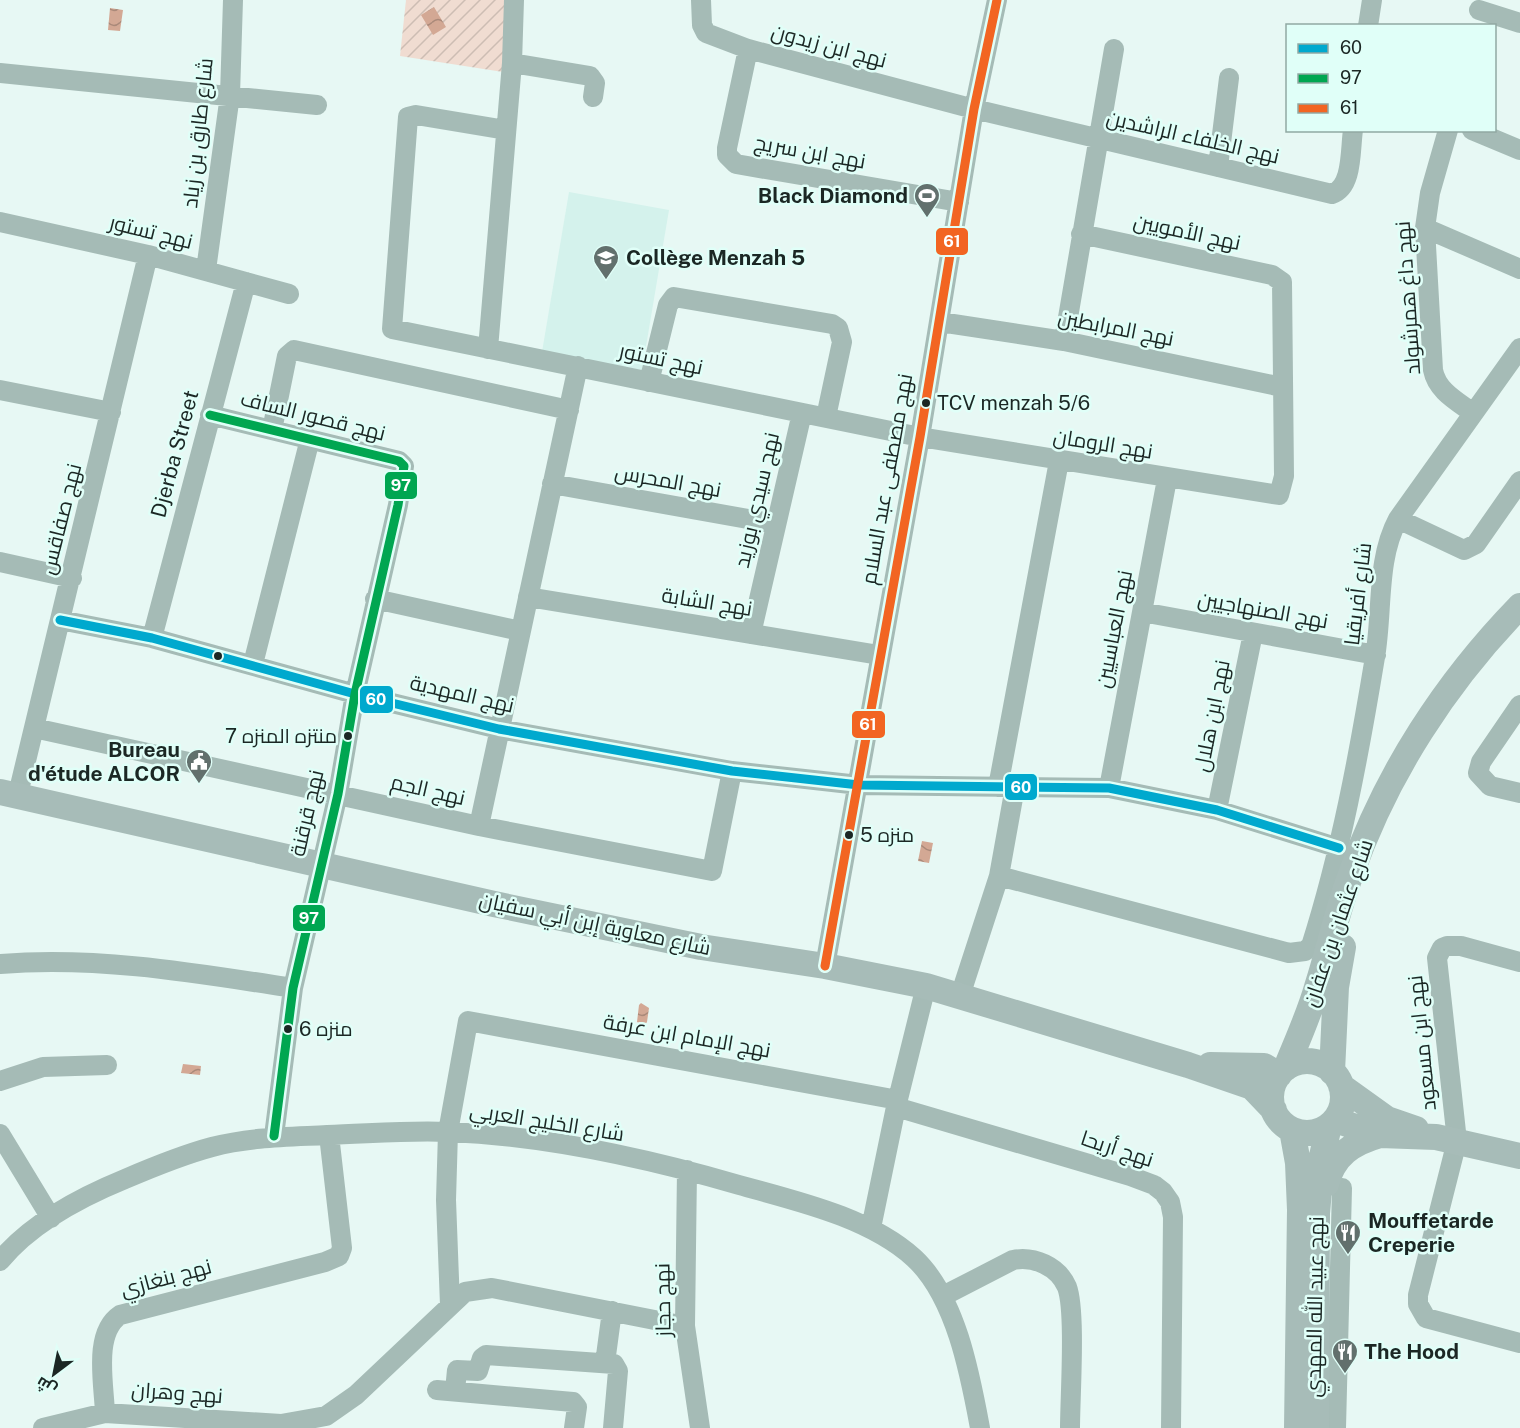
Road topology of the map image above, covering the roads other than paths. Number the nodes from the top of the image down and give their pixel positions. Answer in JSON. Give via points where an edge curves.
{"nodes":[{"id":1,"x":233,"y":0,"type":"edge"},
{"id":2,"x":514,"y":0,"type":"edge"},
{"id":3,"x":701,"y":0,"type":"edge"},
{"id":4,"x":997,"y":0,"type":"edge"},
{"id":5,"x":1372,"y":0,"type":"edge"},
{"id":6,"x":1478,"y":12,"type":"edge"},
{"id":7,"x":1520,"y":23,"type":"edge"},
{"id":8,"x":1368,"y":24,"type":"edge"},
{"id":9,"x":748,"y":49,"type":"junction"},
{"id":10,"x":1114,"y":49,"type":"dead end"},
{"id":11,"x":512,"y":63,"type":"junction"},
{"id":12,"x":0,"y":74,"type":"edge"},
{"id":13,"x":1229,"y":78,"type":"dead end"},
{"id":14,"x":230,"y":95,"type":"junction"},
{"id":15,"x":593,"y":97,"type":"dead end"},
{"id":16,"x":317,"y":105,"type":"dead end"},
{"id":17,"x":974,"y":109,"type":"junction"},
{"id":18,"x":506,"y":130,"type":"junction"},
{"id":19,"x":1353,"y":132,"type":"edge"},
{"id":20,"x":1447,"y":132,"type":"edge"},
{"id":21,"x":1477,"y":132,"type":"edge"},
{"id":22,"x":1100,"y":140,"type":"junction"},
{"id":23,"x":1520,"y":150,"type":"edge"},
{"id":24,"x":1218,"y":167,"type":"junction"},
{"id":25,"x":959,"y":202,"type":"junction"},
{"id":26,"x":0,"y":222,"type":"edge"},
{"id":27,"x":1425,"y":228,"type":"junction"},
{"id":28,"x":1081,"y":234,"type":"junction"},
{"id":29,"x":148,"y":255,"type":"junction"},
{"id":30,"x":1520,"y":269,"type":"edge"},
{"id":31,"x":206,"y":270,"type":"junction"},
{"id":32,"x":246,"y":282,"type":"junction"},
{"id":33,"x":289,"y":294,"type":"dead end"},
{"id":34,"x":940,"y":322,"type":"junction"},
{"id":35,"x":1065,"y":342,"type":"junction"},
{"id":36,"x":1520,"y":348,"type":"edge"},
{"id":37,"x":488,"y":349,"type":"junction"},
{"id":38,"x":578,"y":366,"type":"junction"},
{"id":39,"x":649,"y":382,"type":"junction"},
{"id":40,"x":1282,"y":387,"type":"junction"},
{"id":41,"x":0,"y":390,"type":"edge"},
{"id":42,"x":569,"y":410,"type":"junction"},
{"id":43,"x":111,"y":412,"type":"junction"},
{"id":44,"x":802,"y":413,"type":"junction"},
{"id":45,"x":1473,"y":413,"type":"junction"},
{"id":46,"x":210,"y":415,"type":"junction"},
{"id":47,"x":826,"y":417,"type":"junction"},
{"id":48,"x":272,"y":430,"type":"junction"},
{"id":49,"x":920,"y":436,"type":"junction"},
{"id":50,"x":310,"y":439,"type":"junction"},
{"id":51,"x":1059,"y":461,"type":"junction"},
{"id":52,"x":404,"y":466,"type":"joint"},
{"id":53,"x":1167,"y":478,"type":"junction"},
{"id":54,"x":1520,"y":481,"type":"edge"},
{"id":55,"x":552,"y":484,"type":"junction"},
{"id":56,"x":1398,"y":519,"type":"junction"},
{"id":57,"x":776,"y":524,"type":"junction"},
{"id":58,"x":0,"y":562,"type":"edge"},
{"id":59,"x":72,"y":578,"type":"junction"},
{"id":60,"x":528,"y":597,"type":"junction"},
{"id":61,"x":375,"y":599,"type":"junction"},
{"id":62,"x":1520,"y":606,"type":"edge"},
{"id":63,"x":1142,"y":612,"type":"junction"},
{"id":64,"x":60,"y":620,"type":"junction"},
{"id":65,"x":1520,"y":627,"type":"edge"},
{"id":66,"x":520,"y":632,"type":"junction"},
{"id":67,"x":1253,"y":633,"type":"junction"},
{"id":68,"x":751,"y":634,"type":"junction"},
{"id":69,"x":152,"y":638,"type":"junction"},
{"id":70,"x":879,"y":655,"type":"junction"},
{"id":71,"x":1376,"y":655,"type":"junction"},
{"id":72,"x":253,"y":664,"type":"junction"},
{"id":73,"x":355,"y":694,"type":"junction"},
{"id":74,"x":1520,"y":705,"type":"edge"},
{"id":75,"x":34,"y":728,"type":"junction"},
{"id":76,"x":499,"y":729,"type":"junction"},
{"id":77,"x":732,"y":771,"type":"junction"},
{"id":78,"x":859,"y":785,"type":"junction"},
{"id":79,"x":1007,"y":787,"type":"junction"},
{"id":80,"x":1109,"y":789,"type":"junction"},
{"id":81,"x":9,"y":793,"type":"edge"},
{"id":82,"x":338,"y":794,"type":"junction"},
{"id":83,"x":1520,"y":794,"type":"edge"},
{"id":84,"x":1217,"y":810,"type":"junction"},
{"id":85,"x":479,"y":826,"type":"junction"},
{"id":86,"x":1339,"y":848,"type":"junction"},
{"id":87,"x":320,"y":865,"type":"junction"},
{"id":88,"x":999,"y":876,"type":"junction"},
{"id":89,"x":1520,"y":962,"type":"edge"},
{"id":90,"x":0,"y":964,"type":"edge"},
{"id":91,"x":825,"y":966,"type":"junction"},
{"id":92,"x":926,"y":986,"type":"junction"},
{"id":93,"x":293,"y":988,"type":"junction"},
{"id":94,"x":960,"y":996,"type":"junction"},
{"id":95,"x":106,"y":1065,"type":"dead end"},
{"id":96,"x":1188,"y":1065,"type":"junction"},
{"id":97,"x":1283,"y":1072,"type":"junction"},
{"id":98,"x":1337,"y":1079,"type":"junction"},
{"id":99,"x":0,"y":1082,"type":"edge"},
{"id":100,"x":897,"y":1104,"type":"junction"},
{"id":101,"x":1274,"y":1110,"type":"junction"},
{"id":102,"x":1332,"y":1123,"type":"junction"},
{"id":103,"x":1292,"y":1130,"type":"junction"},
{"id":104,"x":448,"y":1132,"type":"junction"},
{"id":105,"x":0,"y":1134,"type":"edge"},
{"id":106,"x":328,"y":1135,"type":"junction"},
{"id":107,"x":1380,"y":1135,"type":"junction"},
{"id":108,"x":274,"y":1136,"type":"junction"},
{"id":109,"x":1447,"y":1139,"type":"junction"},
{"id":110,"x":1520,"y":1156,"type":"edge"},
{"id":111,"x":687,"y":1170,"type":"junction"},
{"id":112,"x":1342,"y":1188,"type":"dead end"},
{"id":113,"x":1317,"y":1213,"type":"junction"},
{"id":114,"x":51,"y":1218,"type":"junction"},
{"id":115,"x":871,"y":1228,"type":"junction"},
{"id":116,"x":0,"y":1261,"type":"edge"},
{"id":117,"x":943,"y":1296,"type":"junction"},
{"id":118,"x":450,"y":1305,"type":"junction"},
{"id":119,"x":612,"y":1311,"type":"junction"},
{"id":120,"x":685,"y":1326,"type":"junction"},
{"id":121,"x":1520,"y":1342,"type":"edge"},
{"id":122,"x":605,"y":1363,"type":"junction"},
{"id":123,"x":105,"y":1413,"type":"junction"},
{"id":124,"x":310,"y":1424,"type":"edge"},
{"id":125,"x":43,"y":1428,"type":"edge"},
{"id":126,"x":574,"y":1428,"type":"edge"},
{"id":127,"x":613,"y":1428,"type":"edge"},
{"id":128,"x":700,"y":1428,"type":"edge"},
{"id":129,"x":981,"y":1428,"type":"edge"},
{"id":130,"x":1070,"y":1428,"type":"edge"},
{"id":131,"x":1171,"y":1428,"type":"edge"},
{"id":132,"x":1296,"y":1428,"type":"edge"},
{"id":133,"x":1316,"y":1428,"type":"edge"},
{"id":134,"x":1336,"y":1428,"type":"edge"}],
"edges":[{"from":1,"to":14,"type":"street","name":"شارع طارق بن زياد"},
{"from":2,"to":11,"type":"street"},
{"from":3,"to":9,"type":"street","name":"نهج ابن زيدون","via":[[706,33]]},
{"from":4,"to":17,"type":"street","name":"نهج مصطفى عبد السلام"},
{"from":5,"to":8,"type":"street"},
{"from":6,"to":7,"type":"street"},
{"from":9,"to":17,"type":"street","name":"نهج ابن زيدون"},
{"from":9,"to":25,"type":"street","name":"نهج ابن سريج","via":[[727,148],[731,161]]},
{"from":10,"to":22,"type":"street"},
{"from":11,"to":15,"type":"street","via":[[590,76],[595,83]]},
{"from":11,"to":18,"type":"street"},
{"from":12,"to":14,"type":"street"},
{"from":13,"to":24,"type":"street"},
{"from":14,"to":16,"type":"street"},
{"from":14,"to":31,"type":"street","name":"شارع طارق بن زياد"},
{"from":17,"to":22,"type":"street","name":"نهج الخلفاء الراشدين"},
{"from":17,"to":25,"type":"street","name":"نهج مصطفى عبد السلام"},
{"from":18,"to":37,"type":"street"},
{"from":18,"to":37,"type":"street","name":"نهج تستور","via":[[416,115],[408,117],[392,329]]},
{"from":19,"to":24,"type":"street","name":"نهج الخلفاء الراشدين","via":[[1346,181],[1339,192],[1332,194]]},
{"from":20,"to":27,"type":"street","name":"نهج داغ همرشولد","via":[[1430,193]]},
{"from":21,"to":23,"type":"street"},
{"from":22,"to":24,"type":"street","name":"نهج الخلفاء الراشدين"},
{"from":22,"to":28,"type":"street"},
{"from":25,"to":34,"type":"street","name":"نهج مصطفى عبد السلام"},
{"from":26,"to":29,"type":"street","name":"نهج تستور"},
{"from":27,"to":30,"type":"street"},
{"from":27,"to":45,"type":"street","name":"نهج داغ همرشولد","via":[[1435,380],[1443,391]]},
{"from":28,"to":35,"type":"street"},
{"from":28,"to":40,"type":"street","name":"نهج الأمويين","via":[[1272,275],[1282,282]]},
{"from":29,"to":31,"type":"street","name":"نهج تستور"},
{"from":29,"to":43,"type":"street","name":"نهج صفاقس"},
{"from":31,"to":32,"type":"street","name":"نهج تستور"},
{"from":32,"to":33,"type":"street","name":"نهج تستور"},
{"from":32,"to":46,"type":"street","name":"Djerba Street"},
{"from":34,"to":35,"type":"street","name":"نهج المرابطين"},
{"from":34,"to":49,"type":"street","name":"نهج مصطفى عبد السلام"},
{"from":35,"to":40,"type":"street","name":"نهج المرابطين"},
{"from":36,"to":45,"type":"street","name":"شارع أفريقيا"},
{"from":37,"to":38,"type":"street","name":"نهج تستور"},
{"from":38,"to":39,"type":"street","name":"نهج تستور"},
{"from":38,"to":42,"type":"street"},
{"from":39,"to":44,"type":"street","name":"نهج تستور"},
{"from":39,"to":47,"type":"street","via":[[668,305],[674,297],[832,324],[838,328],[842,342]]},
{"from":40,"to":53,"type":"street","name":"نهج الرومان","via":[[1284,476],[1279,495]]},
{"from":41,"to":43,"type":"street"},
{"from":42,"to":48,"type":"street","via":[[294,350],[287,356]]},
{"from":42,"to":55,"type":"street"},
{"from":43,"to":59,"type":"street","name":"نهج صفاقس"},
{"from":44,"to":47,"type":"street","name":"نهج تستور"},
{"from":44,"to":57,"type":"street","name":"نهج سيدي بوزيد"},
{"from":45,"to":56,"type":"street","name":"شارع أفريقيا"},
{"from":46,"to":48,"type":"street","name":"نهج قصور الساف"},
{"from":46,"to":69,"type":"street","name":"Djerba Street"},
{"from":47,"to":49,"type":"street","name":"نهج تستور"},
{"from":48,"to":50,"type":"street","name":"نهج قصور الساف"},
{"from":49,"to":51,"type":"street","name":"نهج الرومان"},
{"from":49,"to":70,"type":"street","name":"نهج مصطفى عبد السلام"},
{"from":50,"to":52,"type":"street","name":"نهج قصور الساف","via":[[399,461]]},
{"from":50,"to":72,"type":"street"},
{"from":51,"to":53,"type":"street","name":"نهج الرومان"},
{"from":51,"to":79,"type":"street"},
{"from":52,"to":61,"type":"street","name":"نهج قرقنة"},
{"from":53,"to":63,"type":"street","name":"نهج العباسيين"},
{"from":54,"to":56,"type":"street","via":[[1476,544],[1464,550]]},
{"from":55,"to":57,"type":"street","name":"نهج المحرس"},
{"from":55,"to":60,"type":"street"},
{"from":56,"to":71,"type":"street","name":"شارع أفريقيا","via":[[1386,548]]},
{"from":57,"to":68,"type":"street","name":"نهج سيدي بوزيد"},
{"from":58,"to":59,"type":"street"},
{"from":59,"to":64,"type":"street","name":"نهج صفاقس"},
{"from":60,"to":66,"type":"street"},
{"from":60,"to":68,"type":"street","name":"نهج الشابة"},
{"from":61,"to":66,"type":"street"},
{"from":61,"to":73,"type":"street","name":"نهج قرقنة"},
{"from":62,"to":97,"type":"main road","name":"شارع عثمان بن عفان","via":[[1450,688],[1399,768],[1351,873],[1317,988]]},
{"from":63,"to":67,"type":"street","name":"نهج الصنهاجيين"},
{"from":63,"to":80,"type":"street","name":"نهج العباسيين"},
{"from":64,"to":69,"type":"street","name":"نهج المهدية"},
{"from":64,"to":75,"type":"street","name":"نهج صفاقس"},
{"from":65,"to":98,"type":"main road","name":"شارع عثمان بن عفان","via":[[1494,655],[1426,751],[1369,865],[1343,946],[1336,987]]},
{"from":66,"to":76,"type":"street"},
{"from":67,"to":71,"type":"street","name":"نهج الصنهاجيين"},
{"from":67,"to":84,"type":"street","name":"نهج ابن هلال"},
{"from":68,"to":70,"type":"street","name":"نهج الشابة"},
{"from":69,"to":72,"type":"street","name":"نهج المهدية"},
{"from":70,"to":78,"type":"street","name":"نهج مصطفى عبد السلام"},
{"from":71,"to":86,"type":"street","name":"شارع أفريقيا"},
{"from":72,"to":73,"type":"street","name":"نهج المهدية"},
{"from":73,"to":76,"type":"street","name":"نهج المهدية"},
{"from":73,"to":82,"type":"street","name":"نهج قرقنة"},
{"from":74,"to":83,"type":"street","via":[[1481,762],[1478,773],[1490,786]]},
{"from":75,"to":81,"type":"street","name":"نهج صفاقس"},
{"from":75,"to":82,"type":"street","name":"نهج الجم"},
{"from":76,"to":77,"type":"street","name":"نهج المهدية"},
{"from":76,"to":85,"type":"street"},
{"from":77,"to":78,"type":"street","name":"نهج المهدية"},
{"from":77,"to":85,"type":"street","name":"نهج الجم","via":[[712,871]]},
{"from":78,"to":79,"type":"street","name":"نهج المهدية"},
{"from":78,"to":91,"type":"street","name":"نهج مصطفى عبد السلام"},
{"from":79,"to":80,"type":"street","name":"نهج المهدية"},
{"from":79,"to":88,"type":"street"},
{"from":80,"to":84,"type":"street","name":"نهج المهدية"},
{"from":81,"to":87,"type":"main road","name":"شارع معاوية إبن أبي سفيان"},
{"from":82,"to":85,"type":"street","name":"نهج الجم"},
{"from":82,"to":87,"type":"street","name":"نهج قرقنة"},
{"from":84,"to":86,"type":"street","name":"نهج المهدية"},
{"from":86,"to":88,"type":"street","name":"شارع أفريقيا","via":[[1311,946],[1299,953]]},
{"from":87,"to":91,"type":"main road","name":"شارع معاوية إبن أبي سفيان","via":[[701,947]]},
{"from":87,"to":93,"type":"street","name":"نهج قرقنة"},
{"from":88,"to":94,"type":"street"},
{"from":89,"to":109,"type":"street","name":"نهج ابن مسعود","via":[[1455,946],[1447,946],[1439,953]]},
{"from":90,"to":93,"type":"street","via":[[46,960],[174,970]]},
{"from":91,"to":92,"type":"main road","name":"شارع معاوية إبن أبي سفيان"},
{"from":92,"to":94,"type":"main road","name":"شارع معاوية إبن أبي سفيان"},
{"from":92,"to":100,"type":"street"},
{"from":93,"to":108,"type":"street","name":"نهج قرقنة"},
{"from":94,"to":96,"type":"main road","name":"شارع معاوية إبن أبي سفيان"},
{"from":95,"to":99,"type":"street","via":[[43,1067]]},
{"from":96,"to":97,"type":"main road","name":"شارع معاوية إبن أبي سفيان","via":[[1264,1066]]},
{"from":96,"to":101,"type":"main road","name":"شارع معاوية إبن أبي سفيان","via":[[1252,1087]]},
{"from":97,"to":98,"type":"main road","name":"شارع معاوية إبن أبي سفيان","via":[[1305,1062],[1324,1066]]},
{"from":97,"to":101,"type":"main road","via":[[1272,1092]]},
{"from":98,"to":102,"type":"main road","via":[[1342,1104]]},
{"from":98,"to":109,"type":"main road","name":"شارع معاوية إبن أبي سفيان","via":[[1387,1119]]},
{"from":100,"to":104,"type":"street","name":"نهج الإمام ابن عرفة","via":[[468,1021]]},
{"from":100,"to":115,"type":"street"},
{"from":100,"to":131,"type":"street","name":"نهج أريحا","via":[[1130,1176],[1163,1192],[1172,1209],[1174,1238]]},
{"from":101,"to":103,"type":"main road","name":"شارع معاوية إبن أبي سفيان"},
{"from":102,"to":103,"type":"main road","via":[[1311,1133]]},
{"from":102,"to":107,"type":"main road"},
{"from":102,"to":113,"type":"main road","via":[[1322,1156]]},
{"from":103,"to":132,"type":"main road","via":[[1300,1210]]},
{"from":104,"to":106,"type":"street","name":"شارع الخليج العربي"},
{"from":104,"to":111,"type":"street","name":"شارع الخليج العربي","via":[[579,1149]]},
{"from":104,"to":118,"type":"street"},
{"from":105,"to":114,"type":"street"},
{"from":106,"to":108,"type":"street","name":"شارع الخليج العربي"},
{"from":106,"to":123,"type":"street","name":"نهج بنغازي","via":[[342,1248],[339,1256],[132,1310],[114,1319],[104,1342]]},
{"from":107,"to":109,"type":"main road"},
{"from":107,"to":113,"type":"main road","via":[[1342,1152],[1329,1170]]},
{"from":108,"to":114,"type":"street","name":"شارع الخليج العربي","via":[[211,1147],[152,1168],[99,1190]]},
{"from":109,"to":110,"type":"main road"},
{"from":109,"to":121,"type":"street","via":[[1418,1304],[1426,1318],[1435,1322]]},
{"from":111,"to":115,"type":"street","name":"شارع الخليج العربي"},
{"from":111,"to":120,"type":"street","name":"نهج حجاز"},
{"from":112,"to":134,"type":"street","name":"نهج عبيد الله المهدي"},
{"from":113,"to":133,"type":"main road"},
{"from":114,"to":116,"type":"street","name":"شارع الخليج العربي","via":[[10,1248]]},
{"from":115,"to":117,"type":"street","name":"شارع الخليج العربي","via":[[915,1259]]},
{"from":117,"to":129,"type":"street","name":"شارع الخليج العربي","via":[[960,1344]]},
{"from":117,"to":130,"type":"street","via":[[1025,1257],[1060,1276],[1070,1302]]},
{"from":118,"to":119,"type":"street","name":"نهج وهران","via":[[465,1292],[492,1288]]},
{"from":118,"to":124,"type":"street","name":"نهج وهران","via":[[356,1395]]},
{"from":119,"to":120,"type":"street","name":"نهج وهران"},
{"from":119,"to":122,"type":"street"},
{"from":120,"to":128,"type":"street","name":"نهج حجاز"},
{"from":122,"to":126,"type":"street","via":[[486,1355],[478,1371],[457,1370],[446,1391],[573,1402],[577,1407]]},
{"from":122,"to":127,"type":"street","via":[[614,1364],[618,1371]]},
{"from":123,"to":124,"type":"street","name":"نهج وهران"},
{"from":123,"to":125,"type":"street","name":"نهج وهران"}]}
